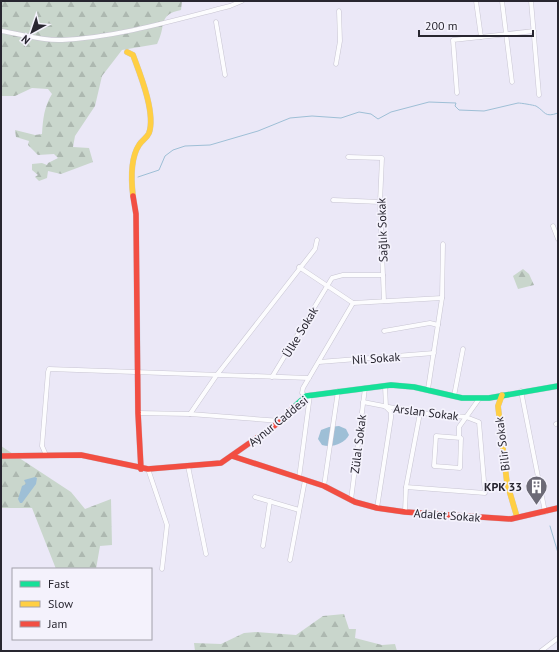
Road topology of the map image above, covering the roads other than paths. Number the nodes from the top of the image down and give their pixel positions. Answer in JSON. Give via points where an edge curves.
{"nodes":[{"id":1,"x":242,"y":1,"type":"edge"},
{"id":2,"x":476,"y":1,"type":"edge"},
{"id":3,"x":502,"y":1,"type":"edge"},
{"id":4,"x":531,"y":1,"type":"edge"},
{"id":5,"x":339,"y":11,"type":"dead end"},
{"id":6,"x":216,"y":22,"type":"dead end"},
{"id":7,"x":534,"y":31,"type":"junction"},
{"id":8,"x":1,"y":32,"type":"edge"},
{"id":9,"x":506,"y":35,"type":"junction"},
{"id":10,"x":481,"y":37,"type":"junction"},
{"id":11,"x":126,"y":52,"type":"dead end"},
{"id":12,"x":336,"y":64,"type":"dead end"},
{"id":13,"x":226,"y":75,"type":"dead end"},
{"id":14,"x":512,"y":82,"type":"dead end"},
{"id":15,"x":457,"y":93,"type":"dead end"},
{"id":16,"x":539,"y":95,"type":"dead end"},
{"id":17,"x":348,"y":157,"type":"dead end"},
{"id":18,"x":333,"y":200,"type":"dead end"},
{"id":19,"x":380,"y":202,"type":"junction"},
{"id":20,"x":553,"y":226,"type":"dead end"},
{"id":21,"x":558,"y":239,"type":"edge"},
{"id":22,"x":317,"y":240,"type":"dead end"},
{"id":23,"x":443,"y":244,"type":"dead end"},
{"id":24,"x":299,"y":267,"type":"junction"},
{"id":25,"x":383,"y":275,"type":"junction"},
{"id":26,"x":327,"y":286,"type":"junction"},
{"id":27,"x":442,"y":298,"type":"junction"},
{"id":28,"x":384,"y":301,"type":"junction"},
{"id":29,"x":353,"y":304,"type":"junction"},
{"id":30,"x":438,"y":325,"type":"junction"},
{"id":31,"x":384,"y":331,"type":"dead end"},
{"id":32,"x":464,"y":349,"type":"dead end"},
{"id":33,"x":434,"y":353,"type":"junction"},
{"id":34,"x":319,"y":362,"type":"junction"},
{"id":35,"x":138,"y":373,"type":"junction"},
{"id":36,"x":216,"y":376,"type":"junction"},
{"id":37,"x":272,"y":377,"type":"junction"},
{"id":38,"x":309,"y":378,"type":"junction"},
{"id":39,"x":385,"y":386,"type":"junction"},
{"id":40,"x":558,"y":386,"type":"edge"},
{"id":41,"x":365,"y":388,"type":"junction"},
{"id":42,"x":428,"y":389,"type":"junction"},
{"id":43,"x":338,"y":391,"type":"junction"},
{"id":44,"x":521,"y":391,"type":"junction"},
{"id":45,"x":308,"y":395,"type":"junction"},
{"id":46,"x":502,"y":395,"type":"junction"},
{"id":47,"x":454,"y":396,"type":"junction"},
{"id":48,"x":479,"y":399,"type":"junction"},
{"id":49,"x":363,"y":402,"type":"junction"},
{"id":50,"x":386,"y":407,"type":"junction"},
{"id":51,"x":138,"y":413,"type":"junction"},
{"id":52,"x":420,"y":413,"type":"junction"},
{"id":53,"x":190,"y":414,"type":"junction"},
{"id":54,"x":466,"y":417,"type":"junction"},
{"id":55,"x":281,"y":421,"type":"junction"},
{"id":56,"x":459,"y":437,"type":"junction"},
{"id":57,"x":1,"y":456,"type":"edge"},
{"id":58,"x":46,"y":456,"type":"junction"},
{"id":59,"x":232,"y":456,"type":"junction"},
{"id":60,"x":188,"y":466,"type":"junction"},
{"id":61,"x":141,"y":469,"type":"junction"},
{"id":62,"x":148,"y":469,"type":"junction"},
{"id":63,"x":302,"y":479,"type":"junction"},
{"id":64,"x":324,"y":486,"type":"junction"},
{"id":65,"x":406,"y":487,"type":"junction"},
{"id":66,"x":254,"y":497,"type":"dead end"},
{"id":67,"x":351,"y":500,"type":"junction"},
{"id":68,"x":270,"y":501,"type":"junction"},
{"id":69,"x":377,"y":508,"type":"junction"},
{"id":70,"x":558,"y":508,"type":"edge"},
{"id":71,"x":299,"y":510,"type":"junction"},
{"id":72,"x":405,"y":512,"type":"junction"},
{"id":73,"x":545,"y":512,"type":"junction"},
{"id":74,"x":517,"y":517,"type":"junction"},
{"id":75,"x":263,"y":546,"type":"dead end"},
{"id":76,"x":206,"y":554,"type":"dead end"},
{"id":77,"x":290,"y":560,"type":"dead end"},
{"id":78,"x":162,"y":569,"type":"dead end"},
{"id":79,"x":558,"y":638,"type":"edge"},
{"id":80,"x":541,"y":651,"type":"edge"}],
"edges":[{"from":1,"to":8,"type":"street","via":[[136,30],[61,40]]},
{"from":2,"to":10,"type":"street"},
{"from":3,"to":9,"type":"street"},
{"from":4,"to":7,"type":"street"},
{"from":5,"to":12,"type":"street","via":[[340,42]]},
{"from":6,"to":13,"type":"street"},
{"from":7,"to":9,"type":"street"},
{"from":7,"to":16,"type":"street"},
{"from":9,"to":10,"type":"street"},
{"from":9,"to":14,"type":"street"},
{"from":10,"to":15,"type":"street","via":[[453,40]]},
{"from":11,"to":35,"type":"street","via":[[133,55],[137,67],[148,106],[149,123],[149,133],[138,146],[132,172],[131,195],[136,214]]},
{"from":17,"to":19,"type":"street","name":"Sağlık Sokak","via":[[382,158]]},
{"from":18,"to":19,"type":"street"},
{"from":19,"to":25,"type":"street","name":"Sağlık Sokak"},
{"from":20,"to":21,"type":"street"},
{"from":22,"to":24,"type":"street","via":[[315,249]]},
{"from":23,"to":27,"type":"street"},
{"from":24,"to":26,"type":"street"},
{"from":24,"to":36,"type":"street"},
{"from":25,"to":26,"type":"street","via":[[343,275],[332,278]]},
{"from":25,"to":28,"type":"street","name":"Sağlık Sokak"},
{"from":26,"to":29,"type":"street"},
{"from":26,"to":37,"type":"street","name":"Ülke Sokak"},
{"from":27,"to":28,"type":"street"},
{"from":27,"to":30,"type":"street"},
{"from":28,"to":29,"type":"street"},
{"from":29,"to":34,"type":"street"},
{"from":30,"to":31,"type":"street","via":[[430,323]]},
{"from":30,"to":33,"type":"street"},
{"from":32,"to":47,"type":"street"},
{"from":33,"to":34,"type":"street","name":"Nil Sokak"},
{"from":33,"to":42,"type":"street"},
{"from":34,"to":38,"type":"street"},
{"from":35,"to":36,"type":"street"},
{"from":35,"to":51,"type":"street"},
{"from":35,"to":58,"type":"street","via":[[49,370],[42,446]]},
{"from":36,"to":37,"type":"street"},
{"from":36,"to":53,"type":"street"},
{"from":37,"to":38,"type":"street"},
{"from":38,"to":45,"type":"street","via":[[302,393]]},
{"from":39,"to":41,"type":"street","name":"Aynur Caddesi"},
{"from":39,"to":42,"type":"street","name":"Aynur Caddesi"},
{"from":39,"to":50,"type":"street"},
{"from":40,"to":44,"type":"street","name":"Aynur Caddesi"},
{"from":41,"to":43,"type":"street","name":"Aynur Caddesi"},
{"from":41,"to":49,"type":"street","name":"Zülal Sokak"},
{"from":42,"to":47,"type":"street","name":"Aynur Caddesi"},
{"from":43,"to":45,"type":"street","name":"Aynur Caddesi"},
{"from":43,"to":64,"type":"street"},
{"from":44,"to":46,"type":"street","name":"Aynur Caddesi"},
{"from":44,"to":73,"type":"street"},
{"from":45,"to":55,"type":"street","name":"Aynur Caddesi"},
{"from":45,"to":63,"type":"street"},
{"from":46,"to":48,"type":"street","name":"Aynur Caddesi"},
{"from":46,"to":74,"type":"street","name":"Bilir Sokak","via":[[498,406],[507,483]]},
{"from":47,"to":48,"type":"street","name":"Aynur Caddesi"},
{"from":48,"to":54,"type":"street"},
{"from":49,"to":50,"type":"street","name":"Arslan Sokak"},
{"from":49,"to":67,"type":"street","name":"Zülal Sokak"},
{"from":50,"to":52,"type":"street","name":"Arslan Sokak"},
{"from":50,"to":69,"type":"street","via":[[391,412],[391,418]]},
{"from":51,"to":53,"type":"street"},
{"from":51,"to":61,"type":"street"},
{"from":52,"to":54,"type":"street","name":"Arslan Sokak"},
{"from":52,"to":65,"type":"street"},
{"from":53,"to":55,"type":"street"},
{"from":54,"to":56,"type":"street","via":[[459,427]]},
{"from":54,"to":65,"type":"street","via":[[479,422],[485,493]]},
{"from":55,"to":59,"type":"street","name":"Aynur Caddesi"},
{"from":56,"to":56,"type":"street","via":[[436,436],[434,466],[460,468],[462,442]]},
{"from":57,"to":58,"type":"street","name":"Aynur Caddesi"},
{"from":58,"to":61,"type":"street","name":"Aynur Caddesi","via":[[81,455]]},
{"from":59,"to":60,"type":"street","name":"Aynur Caddesi","via":[[221,463]]},
{"from":59,"to":63,"type":"street","name":"Adalet Sokak"},
{"from":60,"to":62,"type":"street","name":"Aynur Caddesi"},
{"from":60,"to":76,"type":"street"},
{"from":61,"to":62,"type":"street","name":"Aynur Caddesi"},
{"from":62,"to":78,"type":"street","via":[[167,525]]},
{"from":63,"to":64,"type":"street","name":"Adalet Sokak"},
{"from":63,"to":71,"type":"street"},
{"from":64,"to":67,"type":"street","name":"Adalet Sokak"},
{"from":65,"to":72,"type":"street"},
{"from":66,"to":68,"type":"street"},
{"from":67,"to":69,"type":"street","name":"Adalet Sokak"},
{"from":68,"to":71,"type":"street"},
{"from":68,"to":75,"type":"street"},
{"from":69,"to":72,"type":"street","name":"Adalet Sokak"},
{"from":70,"to":73,"type":"street","name":"Adalet Sokak"},
{"from":71,"to":77,"type":"street"},
{"from":72,"to":74,"type":"street","name":"Adalet Sokak","via":[[511,519]]},
{"from":73,"to":74,"type":"street","name":"Adalet Sokak"},
{"from":79,"to":80,"type":"street"}]}
